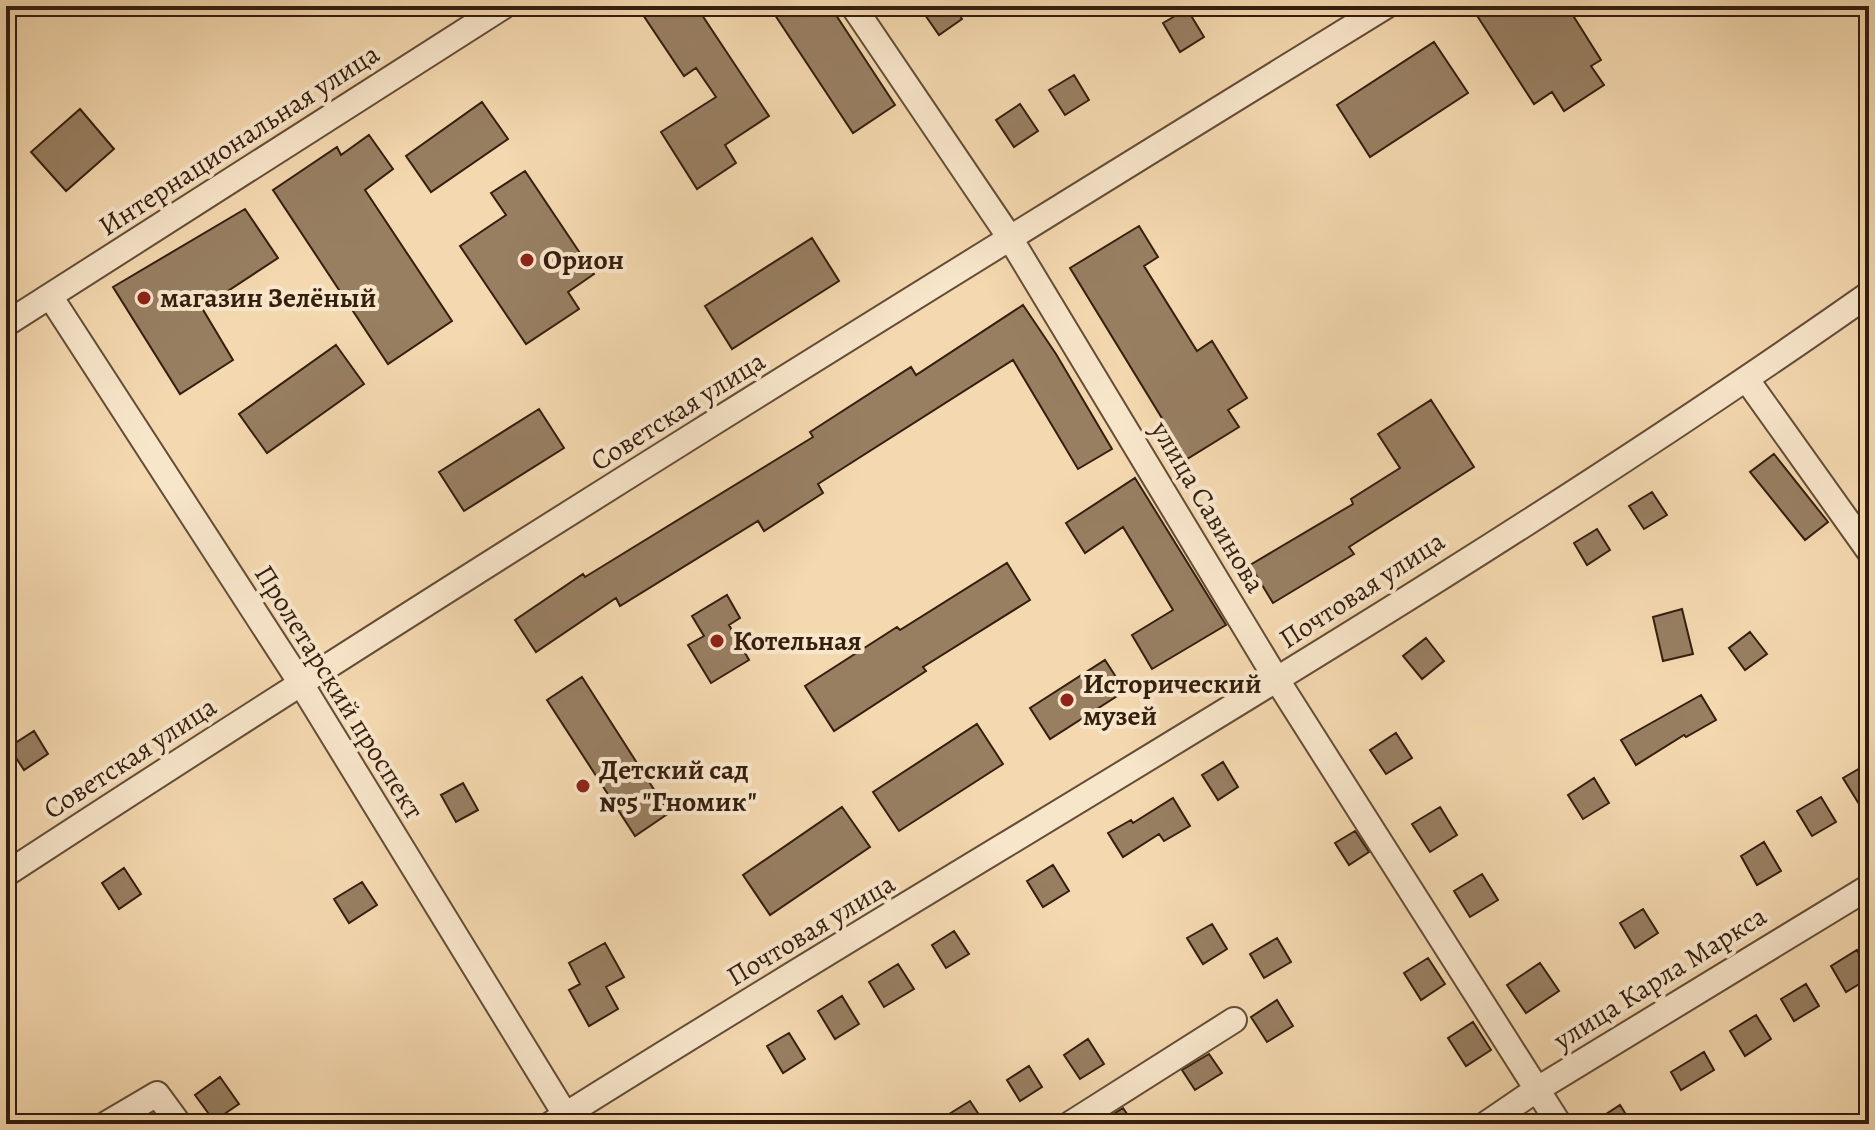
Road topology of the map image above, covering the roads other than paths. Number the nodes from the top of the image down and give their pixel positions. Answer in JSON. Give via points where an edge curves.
{"nodes":[{"id":1,"x":504,"y":6,"type":"edge"},
{"id":2,"x":853,"y":6,"type":"edge"},
{"id":3,"x":1386,"y":6,"type":"edge"},
{"id":4,"x":1010,"y":238,"type":"junction"},
{"id":5,"x":1869,"y":294,"type":"edge"},
{"id":6,"x":50,"y":296,"type":"junction"},
{"id":7,"x":6,"y":324,"type":"edge"},
{"id":8,"x":1747,"y":380,"type":"junction"},
{"id":9,"x":1869,"y":551,"type":"edge"},
{"id":10,"x":1277,"y":680,"type":"junction"},
{"id":11,"x":300,"y":682,"type":"junction"},
{"id":12,"x":6,"y":874,"type":"edge"},
{"id":13,"x":1869,"y":887,"type":"edge"},
{"id":14,"x":1234,"y":1020,"type":"dead end"},
{"id":15,"x":1536,"y":1090,"type":"junction"},
{"id":16,"x":563,"y":1121,"type":"edge"},
{"id":17,"x":106,"y":1124,"type":"edge"},
{"id":18,"x":179,"y":1124,"type":"edge"},
{"id":19,"x":1070,"y":1124,"type":"edge"},
{"id":20,"x":1486,"y":1124,"type":"edge"},
{"id":21,"x":1559,"y":1124,"type":"edge"}],
"edges":[{"from":1,"to":6,"type":"street","name":"Интернациональная улица"},
{"from":2,"to":4,"type":"street","name":"улица Савинова"},
{"from":3,"to":4,"type":"street","name":"Советская улица"},
{"from":4,"to":10,"type":"street","name":"улица Савинова"},
{"from":4,"to":11,"type":"street","name":"Советская улица"},
{"from":5,"to":8,"type":"street","name":"Почтовая улица"},
{"from":6,"to":7,"type":"street","name":"Интернациональная улица"},
{"from":6,"to":11,"type":"street","name":"Пролетарский проспект"},
{"from":8,"to":9,"type":"street"},
{"from":8,"to":10,"type":"street","name":"Почтовая улица"},
{"from":10,"to":15,"type":"street","name":"улица Савинова"},
{"from":10,"to":16,"type":"street","name":"Почтовая улица"},
{"from":11,"to":12,"type":"street","name":"Советская улица"},
{"from":11,"to":16,"type":"street","name":"Пролетарский проспект"},
{"from":13,"to":15,"type":"street","name":"улица Карла Маркса"},
{"from":14,"to":19,"type":"street"},
{"from":15,"to":20,"type":"street","name":"улица Карла Маркса"},
{"from":15,"to":21,"type":"street","name":"улица Савинова"},
{"from":17,"to":18,"type":"street","via":[[157,1094]]}]}
